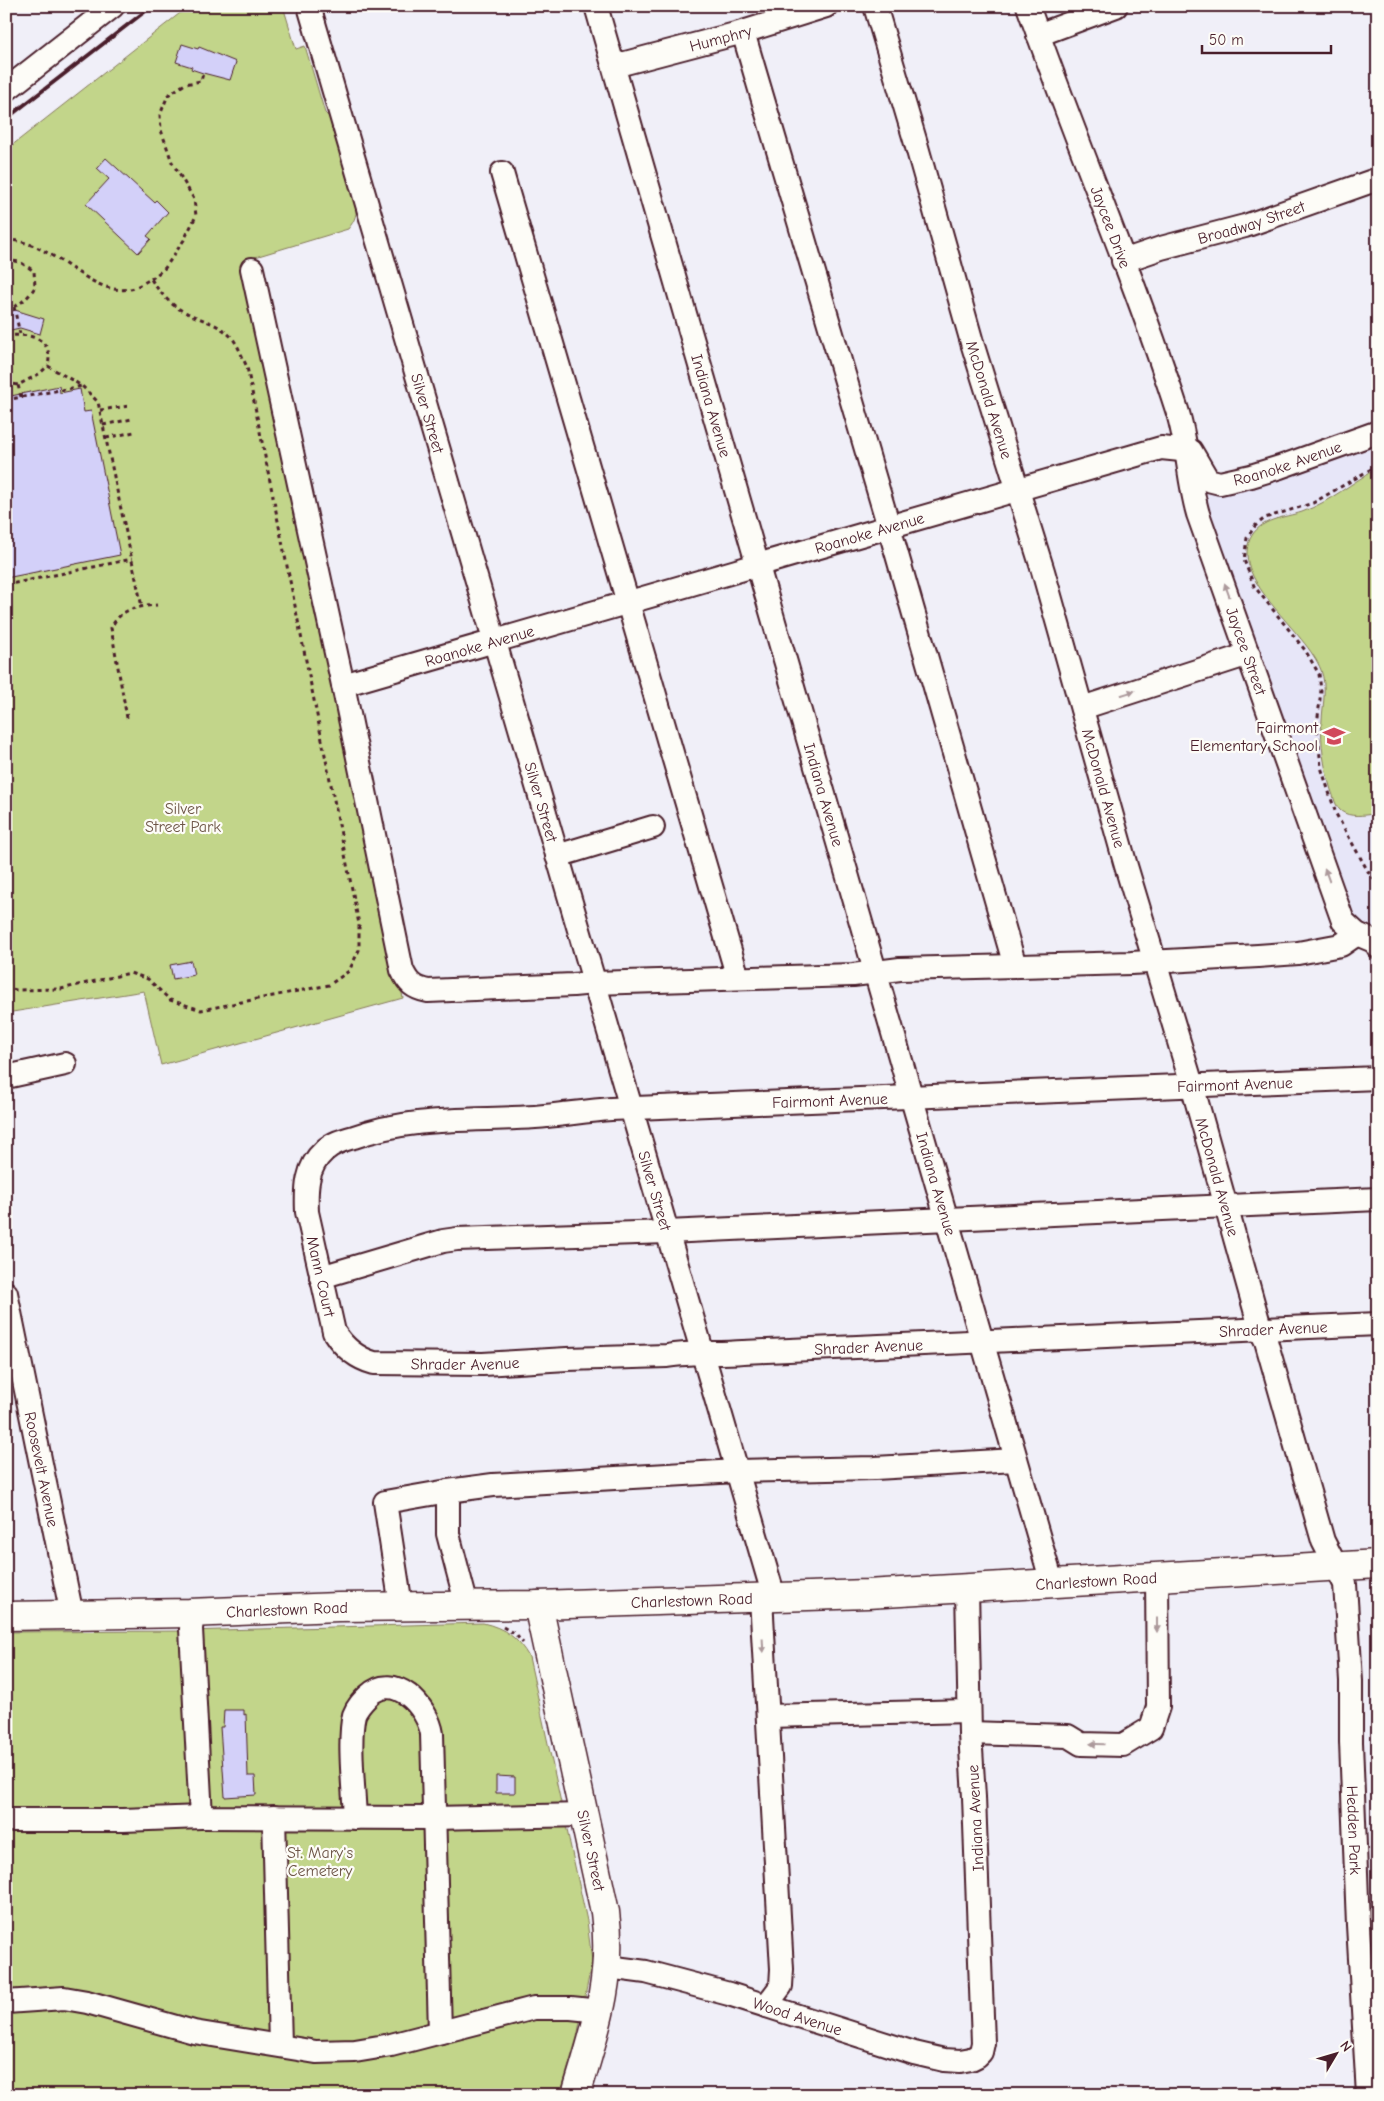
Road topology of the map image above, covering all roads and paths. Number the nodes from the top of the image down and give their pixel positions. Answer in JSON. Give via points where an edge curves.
{"nodes":[{"id":1,"x":113,"y":6,"type":"edge"},
{"id":2,"x":309,"y":6,"type":"edge"},
{"id":3,"x":596,"y":6,"type":"edge"},
{"id":4,"x":826,"y":6,"type":"edge"},
{"id":5,"x":875,"y":6,"type":"edge"},
{"id":6,"x":1028,"y":6,"type":"edge"},
{"id":7,"x":1116,"y":6,"type":"edge"},
{"id":8,"x":743,"y":32,"type":"junction"},
{"id":9,"x":1038,"y":35,"type":"junction"},
{"id":10,"x":614,"y":66,"type":"junction"},
{"id":11,"x":203,"y":73,"type":"dead end"},
{"id":12,"x":6,"y":90,"type":"edge"},
{"id":13,"x":502,"y":173,"type":"dead end"},
{"id":14,"x":1378,"y":179,"type":"edge"},
{"id":15,"x":6,"y":240,"type":"edge"},
{"id":16,"x":6,"y":260,"type":"edge"},
{"id":17,"x":1123,"y":261,"type":"junction"},
{"id":18,"x":252,"y":270,"type":"dead end"},
{"id":19,"x":151,"y":279,"type":"junction"},
{"id":20,"x":14,"y":308,"type":"junction"},
{"id":21,"x":6,"y":309,"type":"edge"},
{"id":22,"x":20,"y":334,"type":"junction"},
{"id":23,"x":6,"y":336,"type":"edge"},
{"id":24,"x":48,"y":366,"type":"junction"},
{"id":25,"x":6,"y":384,"type":"edge"},
{"id":26,"x":18,"y":385,"type":"junction"},
{"id":27,"x":82,"y":386,"type":"junction"},
{"id":28,"x":21,"y":397,"type":"junction"},
{"id":29,"x":6,"y":400,"type":"edge"},
{"id":30,"x":129,"y":406,"type":"dead end"},
{"id":31,"x":100,"y":410,"type":"junction"},
{"id":32,"x":132,"y":419,"type":"dead end"},
{"id":33,"x":103,"y":425,"type":"junction"},
{"id":34,"x":134,"y":432,"type":"dead end"},
{"id":35,"x":1378,"y":432,"type":"edge"},
{"id":36,"x":106,"y":438,"type":"junction"},
{"id":37,"x":1187,"y":450,"type":"junction"},
{"id":38,"x":1378,"y":465,"type":"edge"},
{"id":39,"x":1017,"y":490,"type":"junction"},
{"id":40,"x":889,"y":527,"type":"junction"},
{"id":41,"x":132,"y":559,"type":"junction"},
{"id":42,"x":758,"y":565,"type":"junction"},
{"id":43,"x":6,"y":585,"type":"edge"},
{"id":44,"x":628,"y":602,"type":"junction"},
{"id":45,"x":157,"y":605,"type":"dead end"},
{"id":46,"x":142,"y":606,"type":"junction"},
{"id":47,"x":494,"y":641,"type":"junction"},
{"id":48,"x":1249,"y":654,"type":"junction"},
{"id":49,"x":343,"y":685,"type":"junction"},
{"id":50,"x":1082,"y":708,"type":"junction"},
{"id":51,"x":127,"y":718,"type":"dead end"},
{"id":52,"x":653,"y":827,"type":"dead end"},
{"id":53,"x":557,"y":856,"type":"junction"},
{"id":54,"x":1378,"y":884,"type":"edge"},
{"id":55,"x":1350,"y":928,"type":"junction"},
{"id":56,"x":1378,"y":947,"type":"edge"},
{"id":57,"x":1155,"y":961,"type":"junction"},
{"id":58,"x":1016,"y":966,"type":"junction"},
{"id":59,"x":875,"y":972,"type":"junction"},
{"id":60,"x":738,"y":978,"type":"junction"},
{"id":61,"x":594,"y":983,"type":"junction"},
{"id":62,"x":6,"y":988,"type":"edge"},
{"id":63,"x":65,"y":1064,"type":"dead end"},
{"id":64,"x":6,"y":1077,"type":"edge"},
{"id":65,"x":1378,"y":1078,"type":"edge"},
{"id":66,"x":1192,"y":1086,"type":"junction"},
{"id":67,"x":911,"y":1097,"type":"junction"},
{"id":68,"x":632,"y":1108,"type":"junction"},
{"id":69,"x":307,"y":1182,"type":"joint"},
{"id":70,"x":1378,"y":1200,"type":"edge"},
{"id":71,"x":1226,"y":1205,"type":"junction"},
{"id":72,"x":946,"y":1218,"type":"junction"},
{"id":73,"x":667,"y":1232,"type":"junction"},
{"id":74,"x":320,"y":1277,"type":"junction"},
{"id":75,"x":6,"y":1293,"type":"edge"},
{"id":76,"x":1378,"y":1324,"type":"edge"},
{"id":77,"x":1261,"y":1329,"type":"junction"},
{"id":78,"x":982,"y":1341,"type":"junction"},
{"id":79,"x":702,"y":1354,"type":"junction"},
{"id":80,"x":361,"y":1360,"type":"joint"},
{"id":81,"x":1016,"y":1460,"type":"junction"},
{"id":82,"x":737,"y":1471,"type":"junction"},
{"id":83,"x":448,"y":1491,"type":"junction"},
{"id":84,"x":1378,"y":1564,"type":"edge"},
{"id":85,"x":1338,"y":1567,"type":"junction"},
{"id":86,"x":1157,"y":1577,"type":"junction"},
{"id":87,"x":1052,"y":1583,"type":"junction"},
{"id":88,"x":967,"y":1589,"type":"junction"},
{"id":89,"x":767,"y":1598,"type":"junction"},
{"id":90,"x":538,"y":1605,"type":"junction"},
{"id":91,"x":401,"y":1606,"type":"junction"},
{"id":92,"x":467,"y":1606,"type":"junction"},
{"id":93,"x":193,"y":1613,"type":"junction"},
{"id":94,"x":72,"y":1615,"type":"junction"},
{"id":95,"x":6,"y":1616,"type":"edge"},
{"id":96,"x":500,"y":1625,"type":"dead end"},
{"id":97,"x":528,"y":1651,"type":"dead end"},
{"id":98,"x":969,"y":1710,"type":"junction"},
{"id":99,"x":768,"y":1716,"type":"junction"},
{"id":100,"x":970,"y":1733,"type":"junction"},
{"id":101,"x":584,"y":1815,"type":"junction"},
{"id":102,"x":200,"y":1817,"type":"junction"},
{"id":103,"x":274,"y":1818,"type":"junction"},
{"id":104,"x":355,"y":1818,"type":"junction"},
{"id":105,"x":433,"y":1818,"type":"junction"},
{"id":106,"x":6,"y":1820,"type":"edge"},
{"id":107,"x":608,"y":1967,"type":"junction"},
{"id":108,"x":6,"y":2002,"type":"edge"},
{"id":109,"x":766,"y":2006,"type":"junction"},
{"id":110,"x":600,"y":2012,"type":"junction"},
{"id":111,"x":440,"y":2032,"type":"junction"},
{"id":112,"x":280,"y":2045,"type":"junction"},
{"id":113,"x":982,"y":2048,"type":"joint"},
{"id":114,"x":576,"y":2095,"type":"edge"},
{"id":115,"x":1368,"y":2095,"type":"edge"}],
"edges":[{"from":1,"to":12,"type":"street"},
{"from":2,"to":47,"type":"street","name":"Silver Street"},
{"from":3,"to":10,"type":"street","name":"Indiana Avenue"},
{"from":4,"to":8,"type":"street","name":"Humphry"},
{"from":5,"to":39,"type":"street","name":"McDonald Avenue"},
{"from":6,"to":9,"type":"street","name":"Jaycee Drive"},
{"from":7,"to":9,"type":"street"},
{"from":8,"to":10,"type":"street","name":"Humphry"},
{"from":8,"to":40,"type":"street"},
{"from":9,"to":17,"type":"street","name":"Jaycee Drive"},
{"from":10,"to":42,"type":"street","name":"Indiana Avenue"},
{"from":11,"to":19,"type":"path","via":[[201,81],[185,84],[168,94],[160,115],[160,130],[172,162],[194,199],[196,216],[165,268]]},
{"from":13,"to":44,"type":"street"},
{"from":14,"to":17,"type":"street","name":"Broadway Street","via":[[1245,226]]},
{"from":15,"to":19,"type":"path","via":[[33,244],[97,284],[111,288],[130,289]]},
{"from":16,"to":20,"type":"path","via":[[20,262],[34,271],[35,287],[27,299]]},
{"from":17,"to":37,"type":"street","name":"Jaycee Drive","via":[[1177,412]]},
{"from":18,"to":49,"type":"street"},
{"from":19,"to":62,"type":"path","via":[[175,306],[212,322],[233,339],[247,367],[359,924],[359,950],[349,971],[329,985],[201,1010],[170,1000],[148,979],[130,973],[61,989]]},
{"from":20,"to":21,"type":"path"},
{"from":20,"to":22,"type":"path"},
{"from":22,"to":23,"type":"path"},
{"from":22,"to":24,"type":"path","via":[[36,338],[46,345],[50,356]]},
{"from":24,"to":26,"type":"path"},
{"from":24,"to":27,"type":"path"},
{"from":25,"to":26,"type":"path"},
{"from":26,"to":28,"type":"path"},
{"from":27,"to":28,"type":"path"},
{"from":27,"to":31,"type":"path","via":[[98,402]]},
{"from":28,"to":29,"type":"path"},
{"from":30,"to":31,"type":"path"},
{"from":31,"to":33,"type":"path"},
{"from":32,"to":33,"type":"path"},
{"from":33,"to":36,"type":"path"},
{"from":34,"to":36,"type":"path"},
{"from":35,"to":37,"type":"street","name":"Roanoke Avenue","via":[[1280,467],[1220,483],[1208,480],[1195,456]]},
{"from":36,"to":41,"type":"path"},
{"from":37,"to":39,"type":"street","name":"Roanoke Avenue","via":[[1161,448]]},
{"from":48,"to":37,"type":"street","name":"Jaycee Street","one_way":true,"via":[[1194,499]]},
{"from":38,"to":54,"type":"path","via":[[1313,503],[1265,518],[1247,538],[1244,560],[1254,586],[1306,650],[1319,674],[1318,726],[1323,774],[1336,814]]},
{"from":39,"to":40,"type":"street","name":"Roanoke Avenue"},
{"from":39,"to":50,"type":"street","name":"McDonald Avenue"},
{"from":40,"to":42,"type":"street","name":"Roanoke Avenue"},
{"from":40,"to":58,"type":"street"},
{"from":41,"to":43,"type":"path"},
{"from":41,"to":46,"type":"path"},
{"from":42,"to":44,"type":"street","name":"Roanoke Avenue"},
{"from":42,"to":59,"type":"street","name":"Indiana Avenue"},
{"from":44,"to":47,"type":"street","name":"Roanoke Avenue"},
{"from":44,"to":60,"type":"street"},
{"from":45,"to":46,"type":"path"},
{"from":46,"to":51,"type":"path","via":[[124,612],[111,628]]},
{"from":47,"to":49,"type":"street","name":"Roanoke Avenue"},
{"from":47,"to":53,"type":"street","name":"Silver Street"},
{"from":50,"to":48,"type":"street","one_way":true},
{"from":55,"to":48,"type":"street","name":"Jaycee Street","one_way":true},
{"from":49,"to":61,"type":"street","via":[[402,970],[408,983],[428,991]]},
{"from":50,"to":57,"type":"street","name":"McDonald Avenue"},
{"from":52,"to":53,"type":"street"},
{"from":53,"to":61,"type":"street","name":"Silver Street"},
{"from":55,"to":56,"type":"street","via":[[1376,942]]},
{"from":55,"to":57,"type":"street","via":[[1341,945],[1298,952]]},
{"from":57,"to":58,"type":"street"},
{"from":57,"to":66,"type":"street","name":"McDonald Avenue"},
{"from":58,"to":59,"type":"street"},
{"from":59,"to":60,"type":"street"},
{"from":59,"to":67,"type":"street","name":"Indiana Avenue"},
{"from":60,"to":61,"type":"street"},
{"from":61,"to":68,"type":"street","name":"Silver Street"},
{"from":63,"to":64,"type":"street"},
{"from":65,"to":66,"type":"street","name":"Fairmont Avenue"},
{"from":66,"to":67,"type":"street","name":"Fairmont Avenue"},
{"from":66,"to":71,"type":"street","name":"McDonald Avenue"},
{"from":67,"to":68,"type":"street","name":"Fairmont Avenue"},
{"from":67,"to":72,"type":"street","name":"Indiana Avenue"},
{"from":68,"to":69,"type":"street","name":"Fairmont Avenue","via":[[535,1117],[434,1121],[381,1128],[334,1144],[324,1151],[316,1160]]},
{"from":68,"to":73,"type":"street","name":"Silver Street"},
{"from":69,"to":74,"type":"street","name":"Mann Court","via":[[307,1212]]},
{"from":70,"to":71,"type":"street"},
{"from":71,"to":72,"type":"street"},
{"from":71,"to":77,"type":"street","name":"McDonald Avenue"},
{"from":72,"to":73,"type":"street"},
{"from":72,"to":78,"type":"street","name":"Indiana Avenue"},
{"from":73,"to":74,"type":"street","via":[[443,1241]]},
{"from":73,"to":79,"type":"street","name":"Silver Street"},
{"from":74,"to":80,"type":"street","name":"Mann Court","via":[[334,1332],[341,1343]]},
{"from":75,"to":94,"type":"street","name":"Roosevelt Avenue"},
{"from":76,"to":77,"type":"street","name":"Shrader Avenue"},
{"from":77,"to":78,"type":"street","name":"Shrader Avenue"},
{"from":77,"to":85,"type":"street","name":"McDonald Avenue","via":[[1324,1541]]},
{"from":78,"to":79,"type":"street","name":"Shrader Avenue"},
{"from":78,"to":81,"type":"street","name":"Indiana Avenue"},
{"from":79,"to":80,"type":"street","name":"Shrader Avenue","via":[[429,1365],[388,1365]]},
{"from":79,"to":82,"type":"street","name":"Silver Street"},
{"from":81,"to":82,"type":"street"},
{"from":81,"to":87,"type":"street","name":"Indiana Avenue"},
{"from":82,"to":83,"type":"street","via":[[493,1485]]},
{"from":82,"to":89,"type":"street","name":"Silver Street"},
{"from":83,"to":91,"type":"street","via":[[385,1502]]},
{"from":83,"to":92,"type":"street","via":[[448,1534]]},
{"from":84,"to":85,"type":"main road","name":"Charlestown Road"},
{"from":85,"to":86,"type":"main road","name":"Charlestown Road"},
{"from":85,"to":115,"type":"street","name":"Hedden Park","via":[[1345,1584],[1351,1681],[1351,1762]]},
{"from":86,"to":87,"type":"main road","name":"Charlestown Road"},
{"from":86,"to":100,"type":"street","one_way":true,"via":[[1158,1707],[1151,1728],[1123,1745],[1082,1744],[1068,1736]]},
{"from":87,"to":88,"type":"main road","name":"Charlestown Road"},
{"from":88,"to":89,"type":"main road","name":"Charlestown Road"},
{"from":88,"to":98,"type":"street","name":"Indiana Avenue"},
{"from":89,"to":90,"type":"main road","name":"Charlestown Road"},
{"from":89,"to":99,"type":"street","name":"Silver Street","one_way":true},
{"from":90,"to":92,"type":"main road","name":"Charlestown Road"},
{"from":90,"to":101,"type":"main road","name":"Silver Street"},
{"from":91,"to":92,"type":"main road","name":"Charlestown Road"},
{"from":91,"to":93,"type":"main road","name":"Charlestown Road"},
{"from":93,"to":94,"type":"main road","name":"Charlestown Road"},
{"from":93,"to":102,"type":"street","via":[[191,1629]]},
{"from":94,"to":95,"type":"main road","name":"Charlestown Road"},
{"from":96,"to":97,"type":"path","via":[[515,1634]]},
{"from":98,"to":99,"type":"street"},
{"from":98,"to":100,"type":"street","name":"Indiana Avenue"},
{"from":99,"to":109,"type":"street","name":"Silver Street","via":[[782,1969],[781,1986]]},
{"from":100,"to":113,"type":"street","name":"Indiana Avenue"},
{"from":101,"to":105,"type":"street"},
{"from":101,"to":107,"type":"main road","name":"Silver Street","via":[[605,1912]]},
{"from":102,"to":103,"type":"street"},
{"from":102,"to":106,"type":"street"},
{"from":103,"to":104,"type":"street"},
{"from":103,"to":112,"type":"street"},
{"from":104,"to":105,"type":"street"},
{"from":104,"to":105,"type":"street","via":[[354,1715],[371,1693],[391,1687],[412,1698],[430,1724]]},
{"from":105,"to":111,"type":"street"},
{"from":107,"to":109,"type":"street","name":"Wood Avenue","via":[[646,1972]]},
{"from":107,"to":110,"type":"main road","name":"Silver Street"},
{"from":108,"to":112,"type":"street","via":[[64,1998],[194,2032]]},
{"from":109,"to":113,"type":"street","name":"Wood Avenue","via":[[944,2060],[971,2059]]},
{"from":110,"to":111,"type":"street","via":[[534,2008]]},
{"from":110,"to":114,"type":"main road","name":"Silver Street"},
{"from":111,"to":112,"type":"street","via":[[391,2046],[355,2051],[316,2052]]}]}
